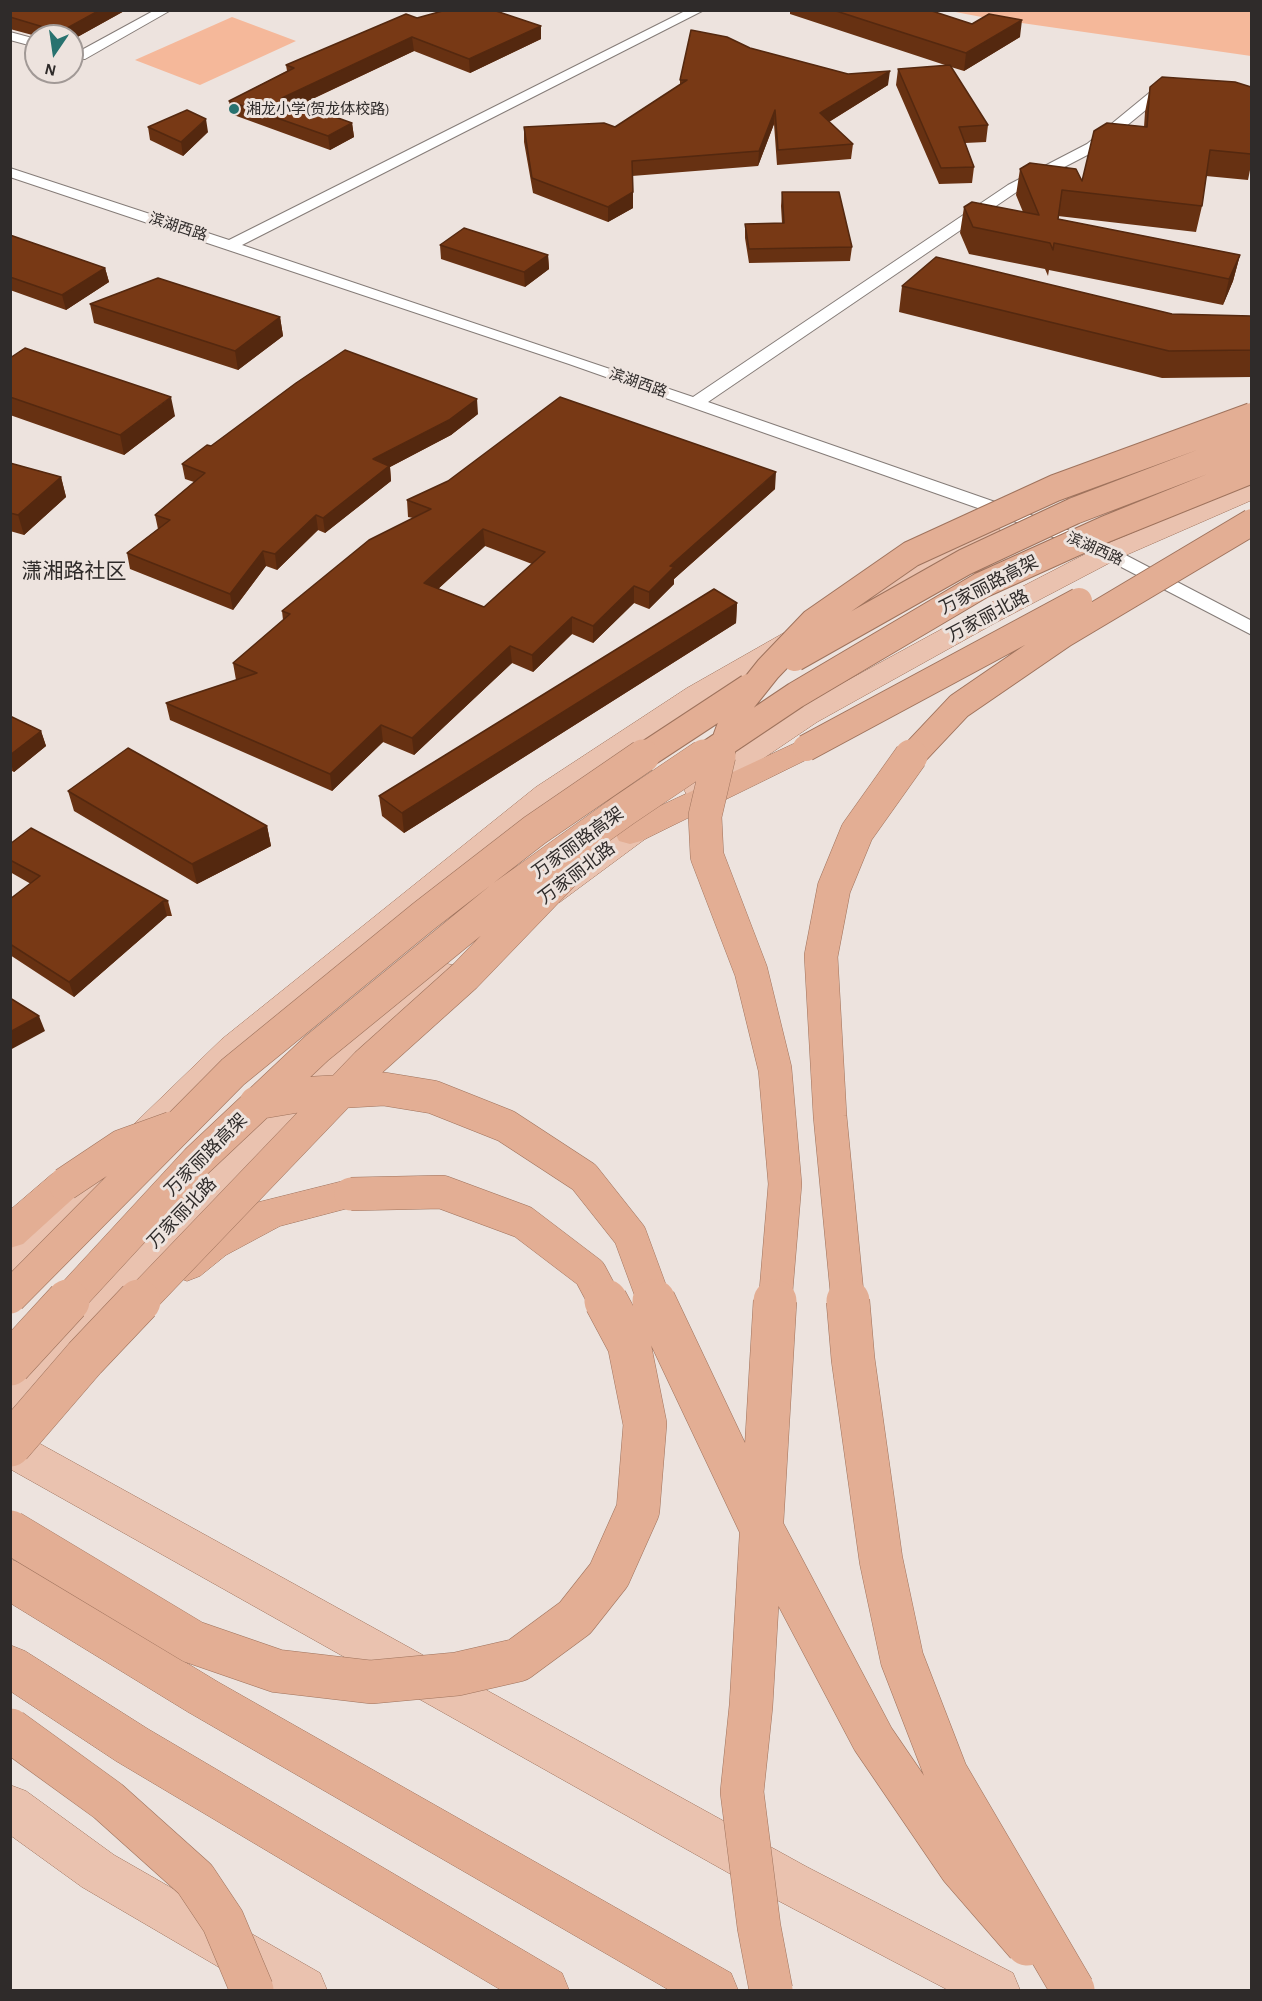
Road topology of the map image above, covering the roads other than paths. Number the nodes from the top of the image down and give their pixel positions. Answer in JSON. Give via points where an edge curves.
{"nodes":[{"id":1,"x":165,"y":10,"type":"edge"},
{"id":2,"x":698,"y":10,"type":"edge"},
{"id":3,"x":84,"y":54,"type":"edge"},
{"id":4,"x":1189,"y":89,"type":"edge"},
{"id":5,"x":10,"y":172,"type":"edge"},
{"id":6,"x":231,"y":245,"type":"junction"},
{"id":7,"x":695,"y":404,"type":"junction"},
{"id":8,"x":1251,"y":416,"type":"edge"},
{"id":9,"x":1251,"y":428,"type":"edge"},
{"id":10,"x":1251,"y":443,"type":"edge"},
{"id":11,"x":1251,"y":470,"type":"edge"},
{"id":12,"x":1251,"y":490,"type":"edge"},
{"id":13,"x":1015,"y":515,"type":"junction"},
{"id":14,"x":1251,"y":516,"type":"edge"},
{"id":15,"x":1251,"y":522,"type":"edge"},
{"id":16,"x":1108,"y":552,"type":"junction"},
{"id":17,"x":1251,"y":629,"type":"edge"},
{"id":18,"x":627,"y":822,"type":"junction"},
{"id":19,"x":10,"y":1233,"type":"edge"},
{"id":20,"x":10,"y":1268,"type":"edge"},
{"id":21,"x":10,"y":1297,"type":"edge"},
{"id":22,"x":131,"y":1309,"type":"junction"},
{"id":23,"x":10,"y":1364,"type":"edge"},
{"id":24,"x":10,"y":1403,"type":"edge"},
{"id":25,"x":10,"y":1446,"type":"edge"},
{"id":26,"x":10,"y":1532,"type":"edge"},
{"id":27,"x":10,"y":1579,"type":"edge"},
{"id":28,"x":10,"y":1666,"type":"edge"},
{"id":29,"x":10,"y":1730,"type":"edge"},
{"id":30,"x":10,"y":1807,"type":"edge"},
{"id":31,"x":791,"y":1883,"type":"junction"},
{"id":32,"x":252,"y":1990,"type":"edge"},
{"id":33,"x":303,"y":1990,"type":"edge"},
{"id":34,"x":545,"y":1990,"type":"edge"},
{"id":35,"x":714,"y":1990,"type":"edge"},
{"id":36,"x":771,"y":1990,"type":"edge"},
{"id":37,"x":948,"y":1990,"type":"edge"},
{"id":38,"x":996,"y":1990,"type":"edge"},
{"id":39,"x":1068,"y":1990,"type":"edge"},
{"id":40,"x":1073,"y":1990,"type":"edge"}],
"edges":[{"from":1,"to":3,"type":"street"},
{"from":2,"to":6,"type":"street"},
{"from":4,"to":7,"type":"street","via":[[1168,83],[1092,147],[1013,188]]},
{"from":5,"to":6,"type":"street","name":"滨湖西路"},
{"from":6,"to":7,"type":"street","name":"滨湖西路"},
{"from":7,"to":13,"type":"street","name":"滨湖西路"},
{"from":8,"to":36,"type":"highway","bridge":true,"via":[[1055,488],[902,560],[813,622],[768,669],[736,708],[717,762],[705,816],[707,856],[751,971],[775,1069],[785,1184],[742,1792]]},
{"from":9,"to":13,"type":"main road"},
{"from":10,"to":21,"type":"highway","name":"万家丽路高架","bridge":true,"via":[[1074,511],[965,562],[812,647],[534,830],[233,1072]]},
{"from":11,"to":18,"type":"highway","name":"万家丽路高架","bridge":true,"via":[[982,585],[796,695]]},
{"from":12,"to":16,"type":"main road","name":"万家丽北路"},
{"from":13,"to":16,"type":"street","name":"滨湖西路"},
{"from":13,"to":20,"type":"main road","via":[[697,695],[547,794],[234,1047]]},
{"from":14,"to":18,"type":"highway","bridge":true,"via":[[1183,545],[806,748]]},
{"from":15,"to":40,"type":"highway","bridge":true,"via":[[1064,633],[959,705],[905,763],[857,832],[834,888],[821,957],[830,1116],[853,1359],[881,1560],[902,1659],[946,1773]]},
{"from":16,"to":17,"type":"street","name":"滨湖西路"},
{"from":16,"to":18,"type":"main road","name":"万家丽北路","via":[[807,715]]},
{"from":18,"to":22,"type":"highway","bridge":true,"via":[[367,1064]]},
{"from":18,"to":23,"type":"highway","name":"万家丽路高架","bridge":true,"via":[[501,898],[317,1048],[196,1161]]},
{"from":18,"to":24,"type":"main road","name":"万家丽北路","via":[[276,1114],[153,1242]]},
{"from":19,"to":39,"type":"highway","bridge":true,"via":[[65,1184],[122,1146],[224,1109],[315,1093],[384,1089],[433,1097],[506,1126],[584,1177],[630,1236],[657,1309],[760,1525],[873,1739],[961,1868]]},
{"from":22,"to":25,"type":"highway","bridge":true},
{"from":22,"to":26,"type":"highway","bridge":true,"via":[[213,1244],[272,1213],[351,1194],[442,1192],[523,1222],[590,1273],[629,1344],[645,1424],[644,1446],[638,1510],[609,1575],[575,1618],[518,1660],[457,1674],[371,1682],[277,1671],[193,1642]]},
{"from":25,"to":31,"type":"main road"},
{"from":27,"to":35,"type":"highway","via":[[203,1697]]},
{"from":28,"to":34,"type":"highway","via":[[132,1744]]},
{"from":29,"to":32,"type":"highway","bridge":true,"via":[[108,1801],[195,1879],[224,1921]]},
{"from":30,"to":33,"type":"main road","via":[[98,1871]]},
{"from":31,"to":37,"type":"main road"},
{"from":31,"to":38,"type":"main road"}]}
